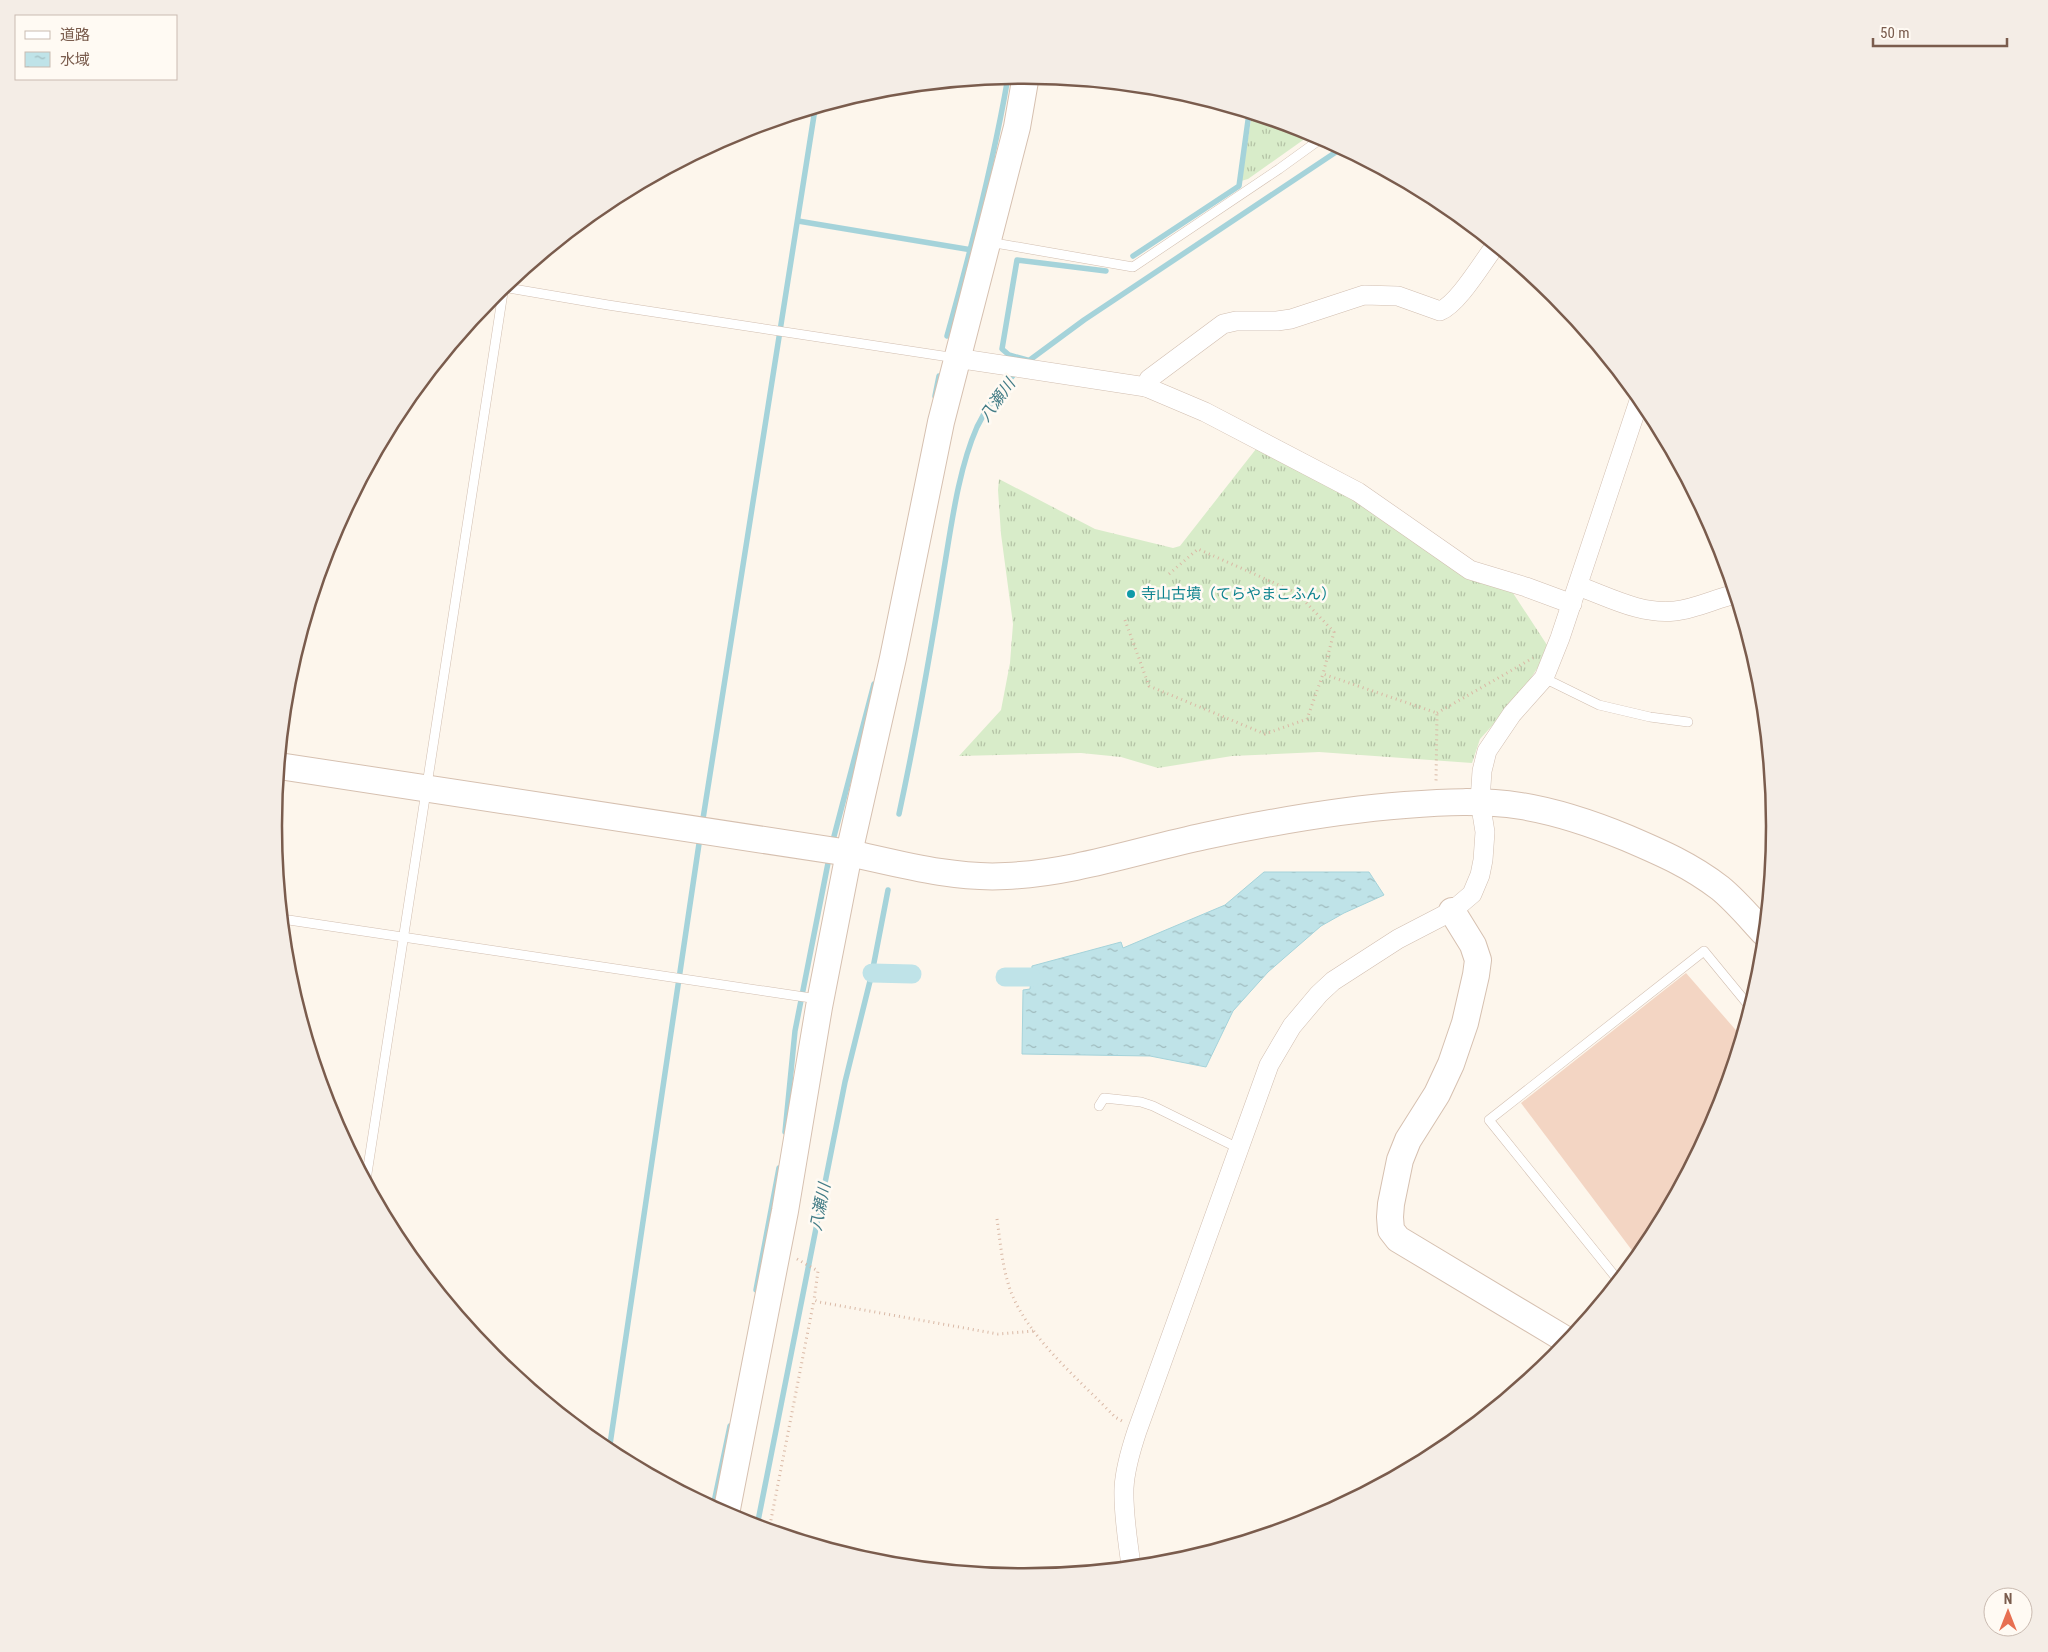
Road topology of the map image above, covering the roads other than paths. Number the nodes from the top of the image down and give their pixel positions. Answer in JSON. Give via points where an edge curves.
{"nodes":[{"id":1,"x":1024,"y":84,"type":"edge"},
{"id":2,"x":1315,"y":143,"type":"edge"},
{"id":3,"x":989,"y":242,"type":"junction"},
{"id":4,"x":1492,"y":250,"type":"edge"},
{"id":5,"x":512,"y":289,"type":"edge"},
{"id":6,"x":501,"y":299,"type":"edge"},
{"id":7,"x":956,"y":358,"type":"junction"},
{"id":8,"x":1146,"y":387,"type":"junction"},
{"id":9,"x":1637,"y":408,"type":"edge"},
{"id":10,"x":1575,"y":595,"type":"junction"},
{"id":11,"x":1729,"y":595,"type":"edge"},
{"id":12,"x":1544,"y":678,"type":"junction"},
{"id":13,"x":1688,"y":722,"type":"dead end"},
{"id":14,"x":284,"y":767,"type":"edge"},
{"id":15,"x":426,"y":790,"type":"junction"},
{"id":16,"x":1480,"y":801,"type":"junction"},
{"id":17,"x":849,"y":853,"type":"junction"},
{"id":18,"x":1452,"y":911,"type":"junction"},
{"id":19,"x":288,"y":920,"type":"edge"},
{"id":20,"x":1759,"y":928,"type":"edge"},
{"id":21,"x":403,"y":939,"type":"junction"},
{"id":22,"x":820,"y":1000,"type":"junction"},
{"id":23,"x":1745,"y":1001,"type":"edge"},
{"id":24,"x":1099,"y":1106,"type":"dead end"},
{"id":25,"x":1238,"y":1148,"type":"junction"},
{"id":26,"x":367,"y":1171,"type":"edge"},
{"id":27,"x":1615,"y":1276,"type":"edge"},
{"id":28,"x":1561,"y":1338,"type":"edge"},
{"id":29,"x":727,"y":1506,"type":"edge"},
{"id":30,"x":1130,"y":1560,"type":"edge"}],
"edges":[{"from":1,"to":3,"type":"street"},
{"from":2,"to":3,"type":"lane","via":[[1133,267]]},
{"from":3,"to":7,"type":"street"},
{"from":4,"to":8,"type":"street","via":[[1457,297],[1440,311],[1398,296],[1364,295],[1276,322],[1236,320],[1209,334],[1149,379]]},
{"from":5,"to":7,"type":"lane"},
{"from":6,"to":15,"type":"lane"},
{"from":7,"to":8,"type":"street"},
{"from":7,"to":17,"type":"street"},
{"from":8,"to":10,"type":"street","via":[[1205,412],[1358,492],[1470,570],[1526,587]]},
{"from":9,"to":10,"type":"street"},
{"from":10,"to":11,"type":"street","via":[[1662,611],[1676,611]]},
{"from":10,"to":12,"type":"street"},
{"from":12,"to":13,"type":"lane","via":[[1599,705]]},
{"from":12,"to":16,"type":"street","via":[[1512,714],[1487,751]]},
{"from":14,"to":15,"type":"street"},
{"from":15,"to":17,"type":"street"},
{"from":15,"to":21,"type":"lane"},
{"from":16,"to":17,"type":"street","via":[[1372,807],[1305,817],[1068,868],[1005,876],[940,871]]},
{"from":16,"to":18,"type":"street","via":[[1485,832],[1480,875],[1472,894]]},
{"from":16,"to":20,"type":"street","via":[[1561,814],[1675,858],[1722,889]]},
{"from":17,"to":22,"type":"street"},
{"from":18,"to":25,"type":"street","via":[[1350,969],[1314,1000],[1292,1026],[1269,1065]]},
{"from":18,"to":28,"type":"street","via":[[1473,945],[1478,960],[1475,981],[1451,1064],[1400,1160],[1390,1204],[1391,1230],[1398,1239]]},
{"from":19,"to":21,"type":"lane"},
{"from":21,"to":22,"type":"lane"},
{"from":21,"to":26,"type":"lane"},
{"from":22,"to":29,"type":"street","via":[[785,1211]]},
{"from":23,"to":27,"type":"lane","via":[[1704,951],[1489,1120]]},
{"from":24,"to":25,"type":"lane","via":[[1104,1098],[1141,1102]]},
{"from":25,"to":30,"type":"street","via":[[1128,1459],[1124,1487]]}]}
